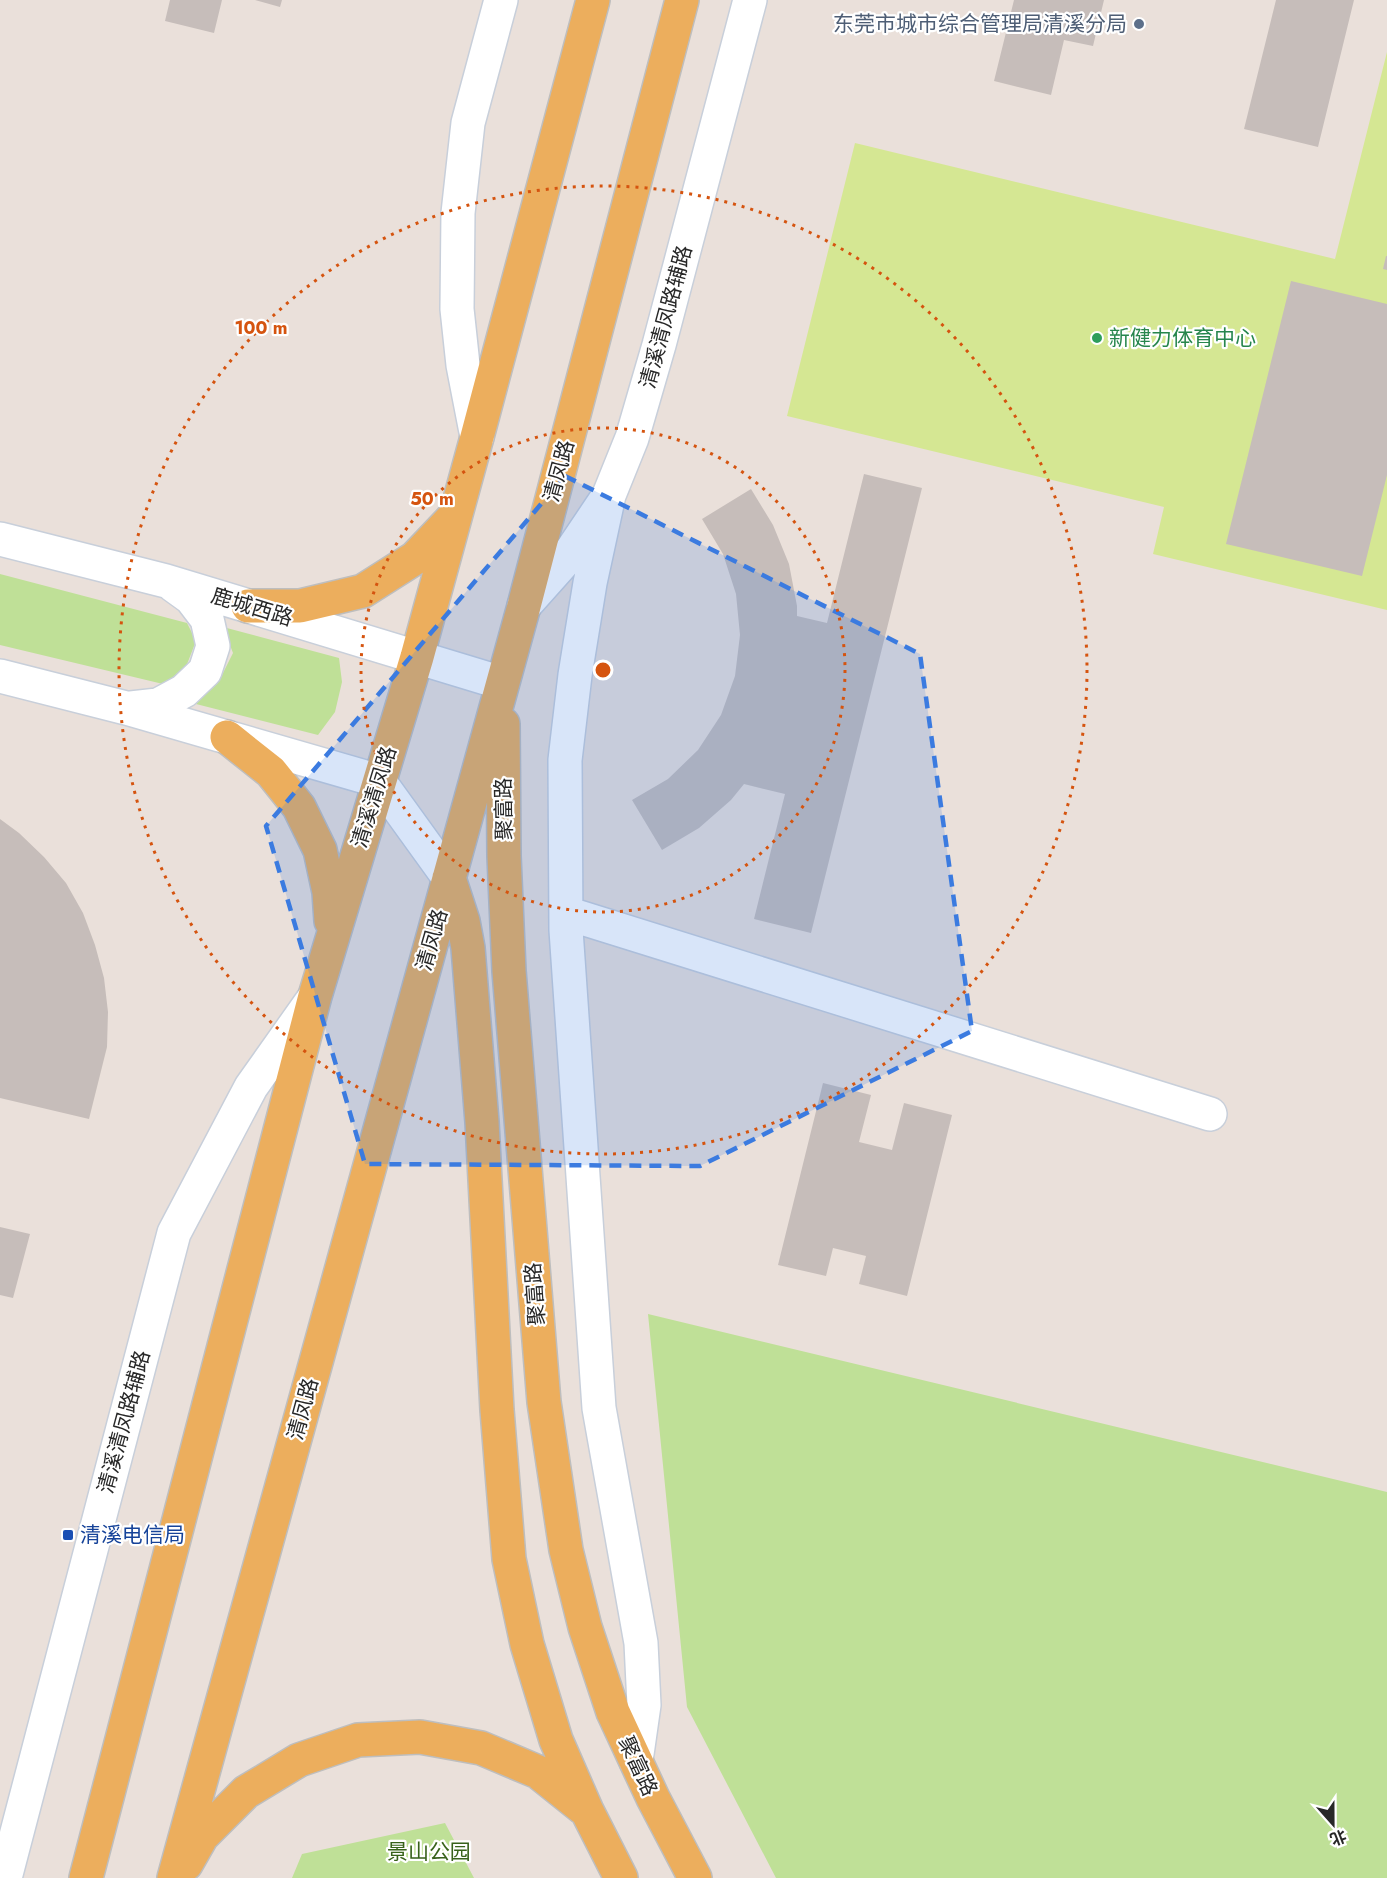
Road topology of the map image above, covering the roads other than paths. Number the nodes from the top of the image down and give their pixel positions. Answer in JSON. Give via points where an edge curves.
{"nodes":[{"id":1,"x":501,"y":0,"type":"edge"},
{"id":2,"x":593,"y":0,"type":"edge"},
{"id":3,"x":682,"y":0,"type":"edge"},
{"id":4,"x":750,"y":0,"type":"edge"},
{"id":5,"x":477,"y":437,"type":"junction"},
{"id":6,"x":609,"y":495,"type":"junction"},
{"id":7,"x":456,"y":514,"type":"junction"},
{"id":8,"x":0,"y":538,"type":"edge"},
{"id":9,"x":166,"y":581,"type":"junction"},
{"id":10,"x":248,"y":606,"type":"junction"},
{"id":11,"x":524,"y":606,"type":"junction"},
{"id":12,"x":417,"y":657,"type":"junction"},
{"id":13,"x":0,"y":676,"type":"edge"},
{"id":14,"x":502,"y":683,"type":"junction"},
{"id":15,"x":126,"y":708,"type":"junction"},
{"id":16,"x":227,"y":738,"type":"junction"},
{"id":17,"x":379,"y":781,"type":"junction"},
{"id":18,"x":449,"y":878,"type":"junction"},
{"id":19,"x":566,"y":913,"type":"junction"},
{"id":20,"x":333,"y":935,"type":"junction"},
{"id":21,"x":315,"y":996,"type":"junction"},
{"id":22,"x":1210,"y":1114,"type":"dead end"},
{"id":23,"x":636,"y":1761,"type":"junction"},
{"id":24,"x":587,"y":1811,"type":"junction"},
{"id":25,"x":5,"y":1878,"type":"edge"},
{"id":26,"x":86,"y":1878,"type":"edge"},
{"id":27,"x":176,"y":1878,"type":"edge"},
{"id":28,"x":621,"y":1878,"type":"edge"},
{"id":29,"x":695,"y":1878,"type":"edge"}],
"edges":[{"from":1,"to":5,"type":"street","via":[[468,123],[458,213],[457,309]]},
{"from":2,"to":5,"type":"main road"},
{"from":3,"to":11,"type":"main road","name":"清凤路"},
{"from":4,"to":6,"type":"street","name":"清溪清凤路辅路","via":[[659,345],[632,438]]},
{"from":5,"to":7,"type":"main road"},
{"from":6,"to":11,"type":"street","name":"清溪清凤路辅路","via":[[566,559]]},
{"from":6,"to":19,"type":"street","via":[[590,583],[565,760]]},
{"from":7,"to":10,"type":"main road","via":[[415,558],[363,591],[300,606]]},
{"from":7,"to":12,"type":"main road","name":"清溪清凤路"},
{"from":8,"to":9,"type":"street","name":"鹿城西路"},
{"from":9,"to":10,"type":"street","name":"鹿城西路"},
{"from":9,"to":15,"type":"street","via":[[192,598],[207,619],[213,646],[205,671],[184,692],[159,705]]},
{"from":10,"to":12,"type":"street","name":"鹿城西路"},
{"from":11,"to":14,"type":"main road","name":"清凤路"},
{"from":12,"to":14,"type":"street","name":"鹿城西路"},
{"from":12,"to":17,"type":"main road","name":"清溪清凤路"},
{"from":13,"to":15,"type":"street"},
{"from":14,"to":18,"type":"main road","name":"清凤路"},
{"from":14,"to":23,"type":"main road","name":"聚富路","via":[[510,971],[544,1402],[566,1550],[585,1627],[612,1712]]},
{"from":15,"to":16,"type":"street"},
{"from":16,"to":17,"type":"street"},
{"from":16,"to":20,"type":"main road","via":[[271,772],[299,807],[320,850]]},
{"from":17,"to":18,"type":"street"},
{"from":17,"to":20,"type":"main road","name":"清溪清凤路"},
{"from":18,"to":24,"type":"main road","name":"聚富路","via":[[463,921],[469,960],[509,1559],[527,1644],[553,1730]]},
{"from":18,"to":27,"type":"main road","name":"清凤路"},
{"from":19,"to":22,"type":"street"},
{"from":19,"to":23,"type":"street","via":[[599,1408],[641,1642],[644,1706]]},
{"from":20,"to":21,"type":"main road","name":"清溪清凤路"},
{"from":21,"to":25,"type":"street","name":"清溪清凤路辅路","via":[[251,1087],[174,1233]]},
{"from":21,"to":26,"type":"main road"},
{"from":23,"to":29,"type":"main road","name":"聚富路"},
{"from":24,"to":27,"type":"main road","via":[[538,1773],[482,1748],[420,1737],[358,1740],[299,1760],[246,1792],[202,1836]]},
{"from":24,"to":28,"type":"main road","name":"聚富路"}]}
